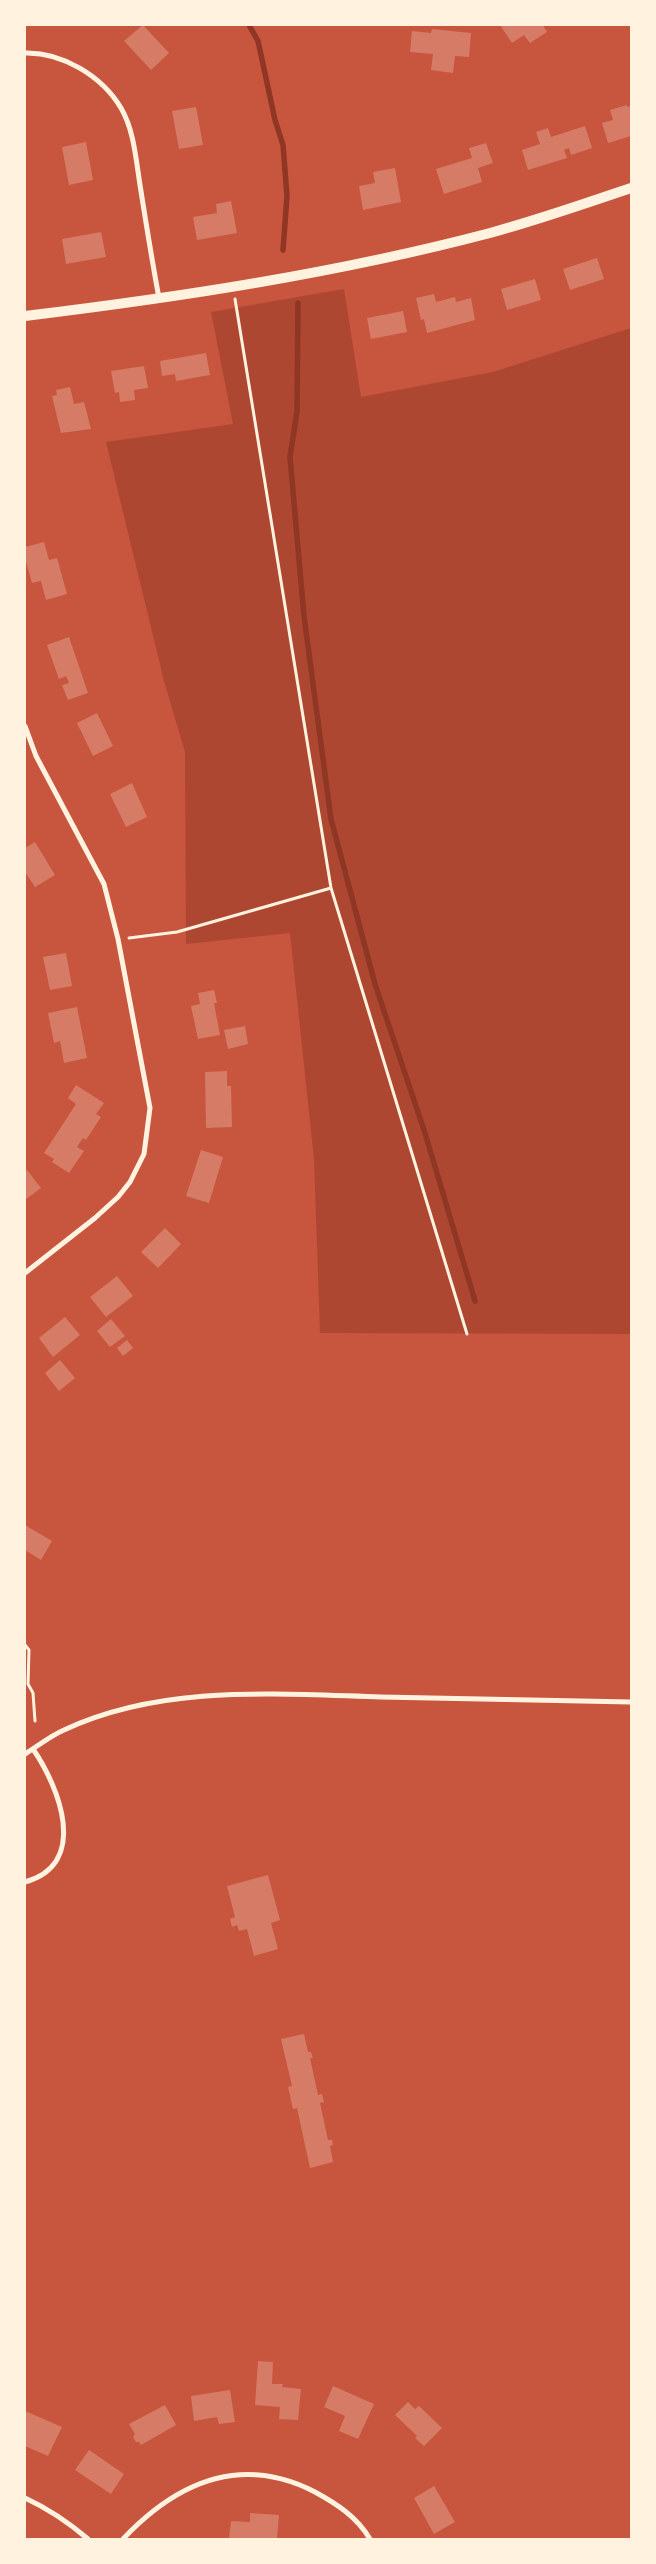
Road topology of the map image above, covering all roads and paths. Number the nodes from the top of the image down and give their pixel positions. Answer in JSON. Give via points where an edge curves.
{"nodes":[{"id":1,"x":25,"y":53,"type":"edge"},
{"id":2,"x":631,"y":188,"type":"edge"},
{"id":3,"x":233,"y":286,"type":"junction"},
{"id":4,"x":159,"y":299,"type":"junction"},
{"id":5,"x":25,"y":316,"type":"edge"},
{"id":6,"x":25,"y":726,"type":"edge"},
{"id":7,"x":331,"y":888,"type":"junction"},
{"id":8,"x":118,"y":939,"type":"junction"},
{"id":9,"x":25,"y":1273,"type":"edge"},
{"id":10,"x":467,"y":1334,"type":"dead end"},
{"id":11,"x":25,"y":1645,"type":"edge"},
{"id":12,"x":631,"y":1702,"type":"edge"},
{"id":13,"x":35,"y":1721,"type":"dead end"},
{"id":14,"x":33,"y":1749,"type":"junction"},
{"id":15,"x":25,"y":1754,"type":"edge"},
{"id":16,"x":25,"y":1882,"type":"edge"},
{"id":17,"x":25,"y":2498,"type":"edge"},
{"id":18,"x":88,"y":2539,"type":"edge"},
{"id":19,"x":123,"y":2539,"type":"edge"},
{"id":20,"x":370,"y":2539,"type":"edge"}],
"edges":[{"from":1,"to":4,"type":"street","via":[[51,57],[87,72],[100,82],[121,108],[134,151]]},
{"from":2,"to":3,"type":"main road","via":[[491,233]]},
{"from":3,"to":4,"type":"main road"},
{"from":3,"to":7,"type":"path"},
{"from":4,"to":5,"type":"main road"},
{"from":6,"to":8,"type":"street","via":[[36,756],[104,884]]},
{"from":7,"to":8,"type":"path","via":[[177,932]]},
{"from":7,"to":10,"type":"path"},
{"from":8,"to":9,"type":"street","via":[[150,1108],[144,1154],[130,1182],[118,1197]]},
{"from":11,"to":13,"type":"path","via":[[29,1650],[28,1684],[33,1692]]},
{"from":12,"to":14,"type":"street","via":[[248,1693],[182,1698],[117,1711],[63,1730]]},
{"from":14,"to":15,"type":"street"},
{"from":14,"to":16,"type":"street","via":[[52,1781],[60,1808],[63,1846],[54,1866]]},
{"from":17,"to":18,"type":"street","via":[[69,2522]]},
{"from":19,"to":20,"type":"street","via":[[179,2494],[230,2474],[249,2473],[301,2485],[332,2501],[356,2521]]}]}
